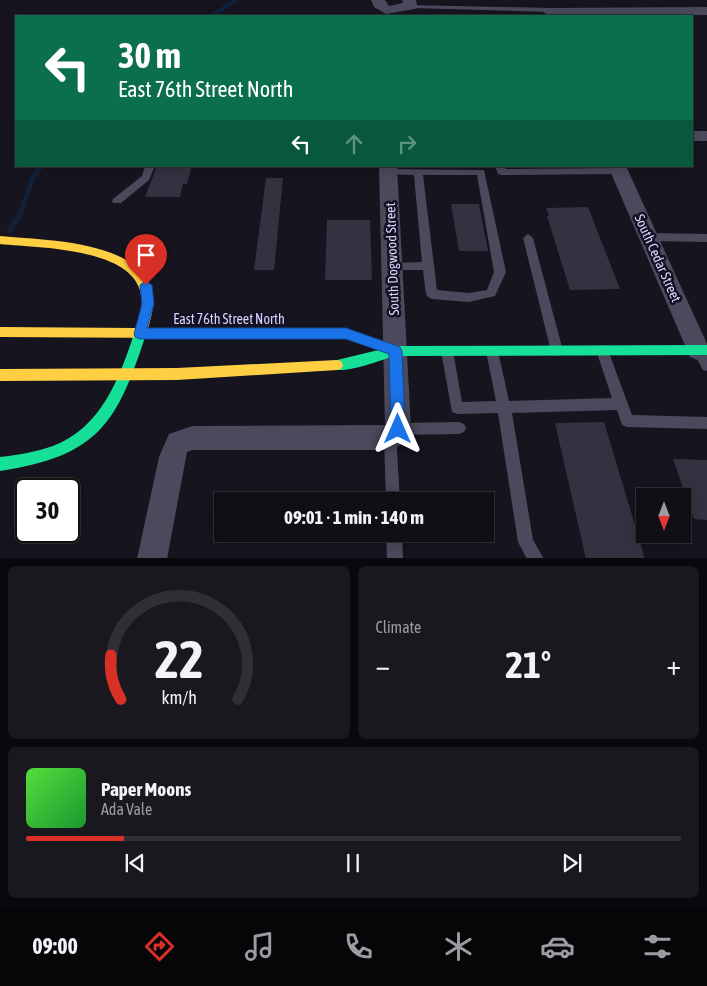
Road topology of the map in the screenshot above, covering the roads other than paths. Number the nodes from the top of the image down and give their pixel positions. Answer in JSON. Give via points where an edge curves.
{"nodes":[{"id":1,"x":524,"y":0,"type":"edge"},
{"id":2,"x":410,"y":3,"type":"edge"},
{"id":3,"x":383,"y":9,"type":"edge"},
{"id":4,"x":527,"y":9,"type":"junction"},
{"id":5,"x":549,"y":9,"type":"edge"},
{"id":6,"x":707,"y":11,"type":"edge"},
{"id":7,"x":693,"y":136,"type":"edge"},
{"id":8,"x":707,"y":136,"type":"edge"},
{"id":9,"x":150,"y":167,"type":"edge"},
{"id":10,"x":500,"y":167,"type":"edge"},
{"id":11,"x":389,"y":169,"type":"edge"},
{"id":12,"x":618,"y":169,"type":"edge"},
{"id":13,"x":418,"y":172,"type":"junction"},
{"id":14,"x":117,"y":201,"type":"dead end"},
{"id":15,"x":648,"y":237,"type":"junction"},
{"id":16,"x":528,"y":238,"type":"dead end"},
{"id":17,"x":707,"y":238,"type":"edge"},
{"id":18,"x":0,"y":240,"type":"edge"},
{"id":19,"x":428,"y":266,"type":"junction"},
{"id":20,"x":393,"y":267,"type":"junction"},
{"id":21,"x":0,"y":332,"type":"edge"},
{"id":22,"x":140,"y":334,"type":"junction"},
{"id":23,"x":602,"y":350,"type":"junction"},
{"id":24,"x":396,"y":351,"type":"junction"},
{"id":25,"x":447,"y":351,"type":"junction"},
{"id":26,"x":492,"y":351,"type":"junction"},
{"id":27,"x":558,"y":351,"type":"junction"},
{"id":28,"x":704,"y":355,"type":"edge"},
{"id":29,"x":0,"y":375,"type":"edge"},
{"id":30,"x":125,"y":375,"type":"junction"},
{"id":31,"x":621,"y":404,"type":"junction"},
{"id":32,"x":504,"y":407,"type":"junction"},
{"id":33,"x":707,"y":423,"type":"edge"},
{"id":34,"x":459,"y":428,"type":"dead end"},
{"id":35,"x":394,"y":433,"type":"junction"},
{"id":36,"x":0,"y":464,"type":"edge"},
{"id":37,"x":393,"y":492,"type":"edge"},
{"id":38,"x":394,"y":542,"type":"edge"},
{"id":39,"x":152,"y":558,"type":"edge"},
{"id":40,"x":395,"y":558,"type":"edge"},
{"id":41,"x":536,"y":558,"type":"edge"}],
"edges":[{"from":1,"to":4,"type":"lane"},
{"from":2,"to":3,"type":"street"},
{"from":2,"to":4,"type":"lane"},
{"from":4,"to":5,"type":"lane"},
{"from":5,"to":6,"type":"street"},
{"from":7,"to":8,"type":"street"},
{"from":9,"to":14,"type":"lane","via":[[146,178]]},
{"from":10,"to":12,"type":"lane","via":[[501,172]]},
{"from":11,"to":13,"type":"lane"},
{"from":11,"to":20,"type":"street","name":"South Dogwood Street"},
{"from":12,"to":15,"type":"street","name":"South Cedar Street"},
{"from":13,"to":19,"type":"lane"},
{"from":13,"to":19,"type":"lane","via":[[481,172],[500,272],[491,293],[454,297],[432,294]]},
{"from":15,"to":17,"type":"lane"},
{"from":15,"to":28,"type":"street","name":"South Cedar Street"},
{"from":16,"to":27,"type":"lane"},
{"from":18,"to":22,"type":"main road","via":[[97,253],[132,268],[146,285],[148,296]]},
{"from":19,"to":20,"type":"lane"},
{"from":20,"to":24,"type":"street","name":"South Dogwood Street"},
{"from":21,"to":22,"type":"main road","name":"East 76th Street North"},
{"from":22,"to":24,"type":"main road","name":"East 76th Street North","via":[[346,334]]},
{"from":22,"to":30,"type":"main road"},
{"from":23,"to":27,"type":"main road","name":"East 76th Street North"},
{"from":23,"to":28,"type":"main road","name":"East 76th Street North"},
{"from":23,"to":31,"type":"lane"},
{"from":24,"to":25,"type":"main road","name":"East 76th Street North"},
{"from":24,"to":30,"type":"main road","name":"East 76th Street North","via":[[347,364]]},
{"from":24,"to":35,"type":"street","name":"South Dogwood Street"},
{"from":25,"to":26,"type":"main road","name":"East 76th Street North"},
{"from":25,"to":32,"type":"lane","via":[[457,408]]},
{"from":26,"to":27,"type":"main road","name":"East 76th Street North"},
{"from":26,"to":32,"type":"lane"},
{"from":29,"to":30,"type":"main road","name":"East 76th Street North"},
{"from":30,"to":36,"type":"main road","via":[[109,411],[88,434],[48,455]]},
{"from":31,"to":32,"type":"lane"},
{"from":31,"to":33,"type":"lane","via":[[627,421]]},
{"from":32,"to":41,"type":"lane","via":[[526,542]]},
{"from":34,"to":35,"type":"lane"},
{"from":35,"to":37,"type":"lane"},
{"from":35,"to":39,"type":"street","via":[[192,438],[178,443],[172,457]]},
{"from":38,"to":40,"type":"lane"}]}
